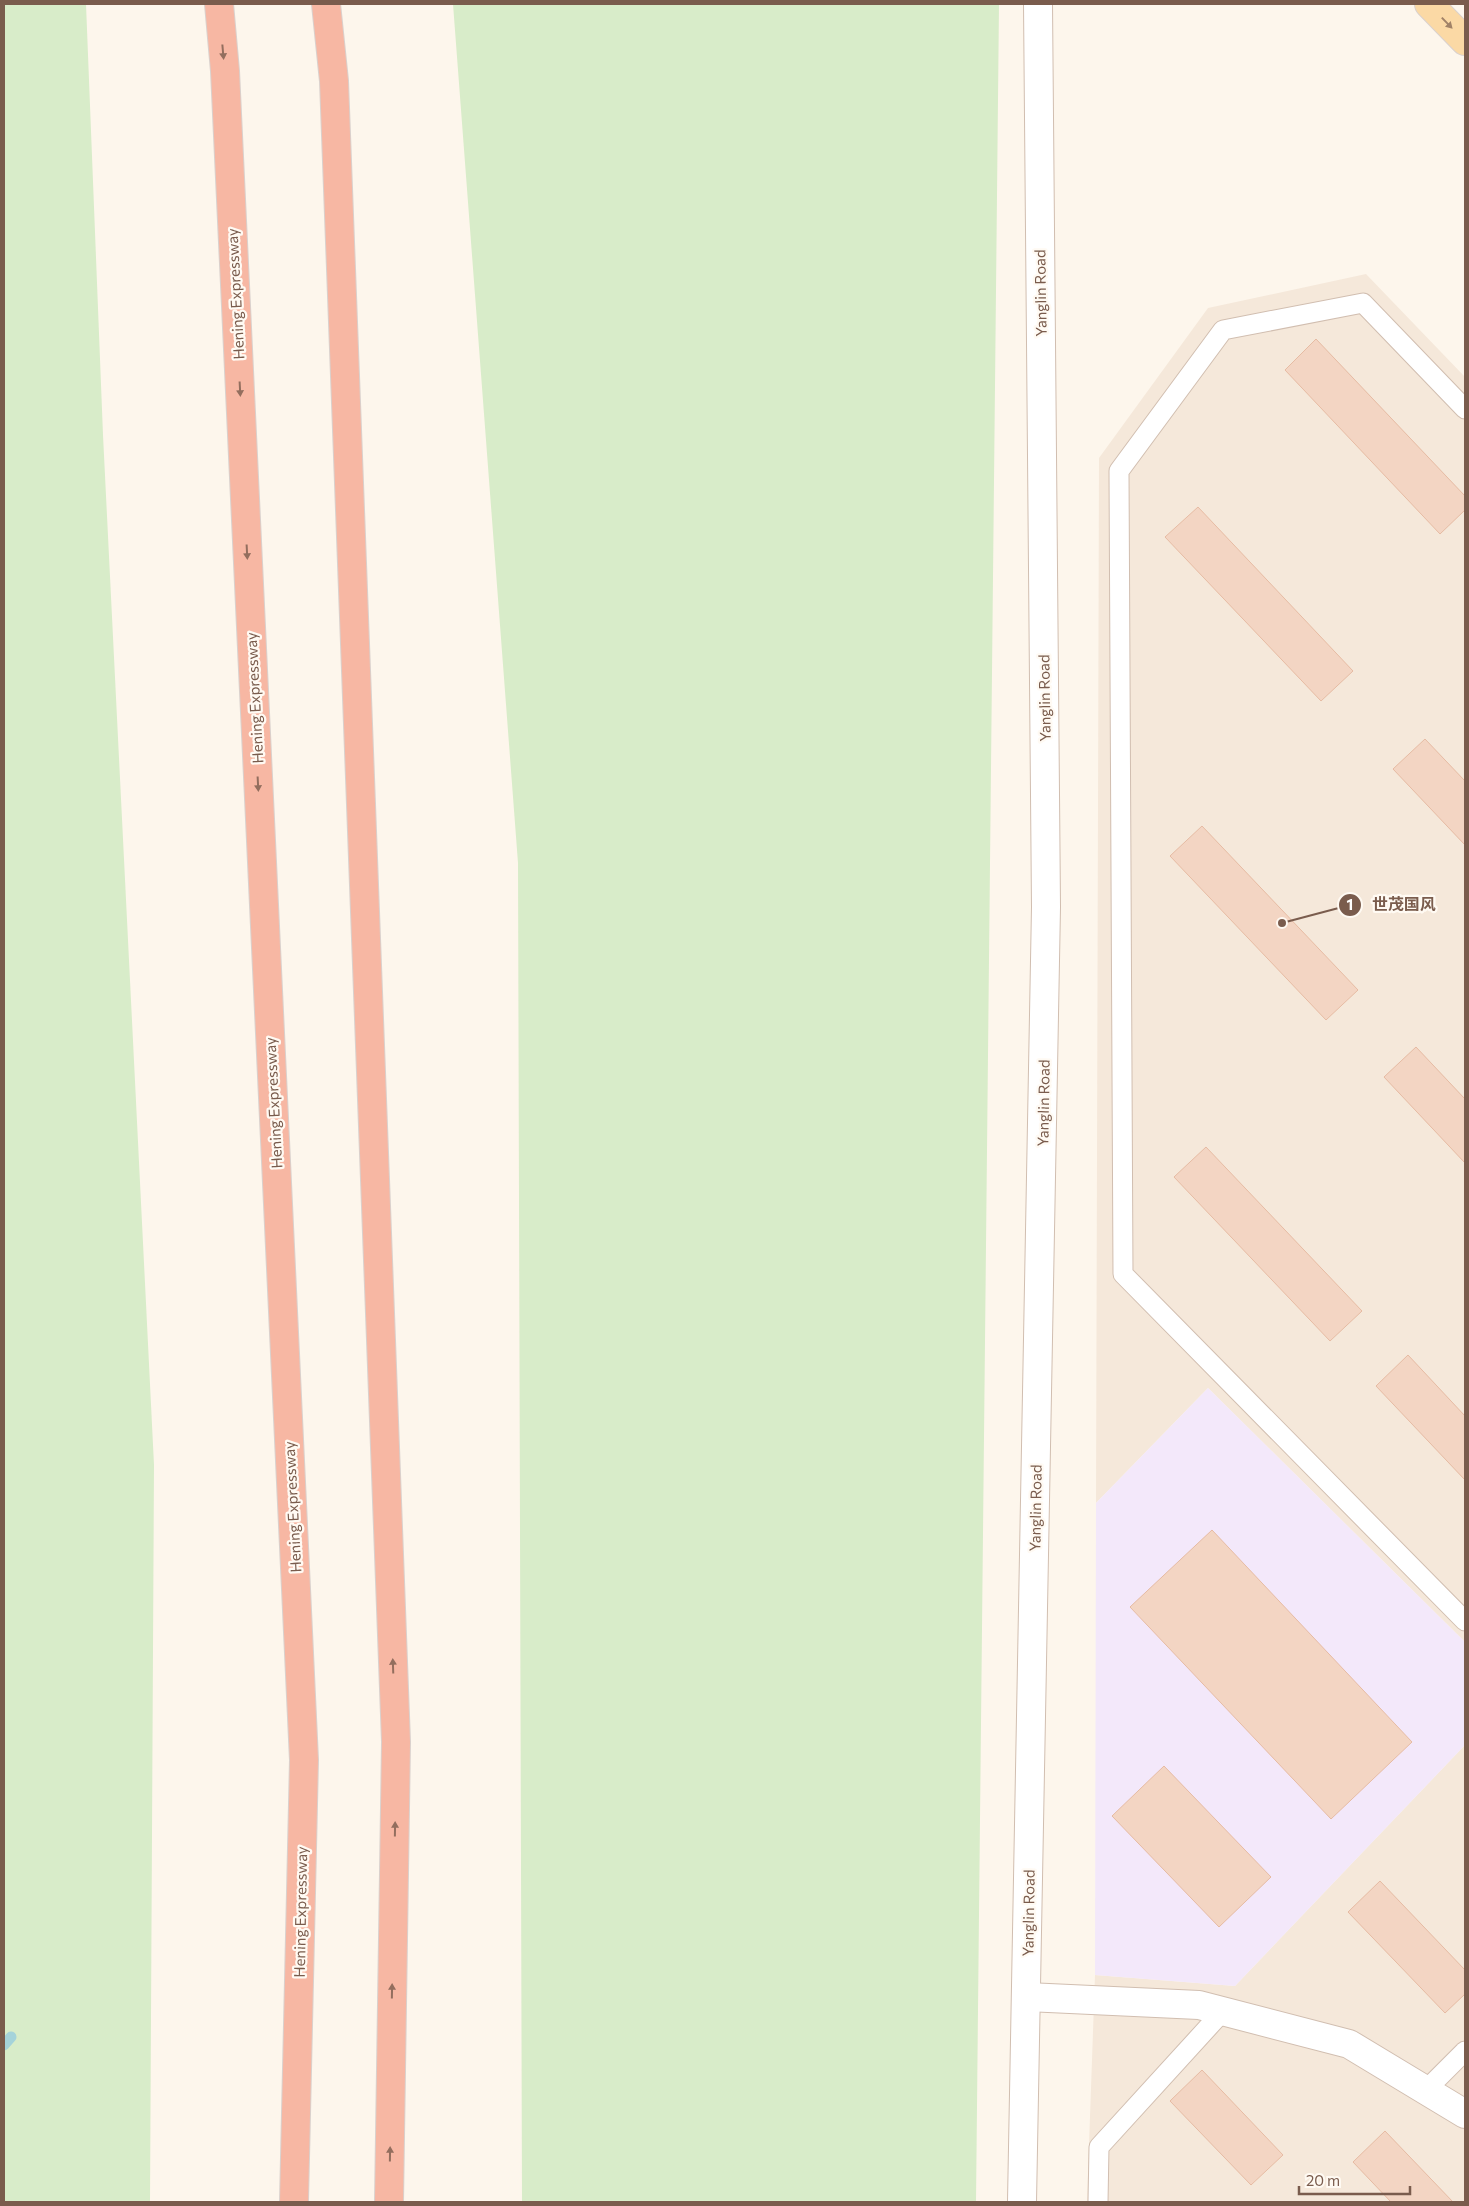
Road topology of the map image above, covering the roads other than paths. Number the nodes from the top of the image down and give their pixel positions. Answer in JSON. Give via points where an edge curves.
{"nodes":[{"id":1,"x":219,"y":4,"type":"edge"},
{"id":2,"x":326,"y":4,"type":"edge"},
{"id":3,"x":1038,"y":4,"type":"edge"},
{"id":4,"x":1429,"y":4,"type":"edge"},
{"id":5,"x":1465,"y":42,"type":"edge"},
{"id":6,"x":1465,"y":409,"type":"edge"},
{"id":7,"x":1465,"y":1621,"type":"edge"},
{"id":8,"x":1027,"y":1998,"type":"junction"},
{"id":9,"x":1223,"y":2012,"type":"junction"},
{"id":10,"x":1465,"y":2050,"type":"edge"},
{"id":11,"x":1426,"y":2090,"type":"junction"},
{"id":12,"x":1465,"y":2114,"type":"edge"},
{"id":13,"x":294,"y":2202,"type":"edge"},
{"id":14,"x":389,"y":2202,"type":"edge"},
{"id":15,"x":1022,"y":2202,"type":"edge"},
{"id":16,"x":1098,"y":2202,"type":"edge"}],
"edges":[{"from":1,"to":13,"type":"highway","name":"Hening Expressway","one_way":true,"via":[[226,81],[304,1760]]},
{"from":14,"to":2,"type":"highway","one_way":true,"via":[[396,1742],[334,81]]},
{"from":3,"to":8,"type":"street","name":"Yanglin Road","via":[[1046,906]]},
{"from":4,"to":5,"type":"main road","one_way":true},
{"from":6,"to":7,"type":"lane","via":[[1363,303],[1224,330],[1119,471],[1123,1274]]},
{"from":8,"to":9,"type":"street","via":[[1200,2005]]},
{"from":8,"to":15,"type":"street","name":"Yanglin Road"},
{"from":9,"to":11,"type":"street","via":[[1349,2044]]},
{"from":9,"to":16,"type":"lane","via":[[1099,2148]]},
{"from":10,"to":11,"type":"lane"},
{"from":11,"to":12,"type":"street"}]}
